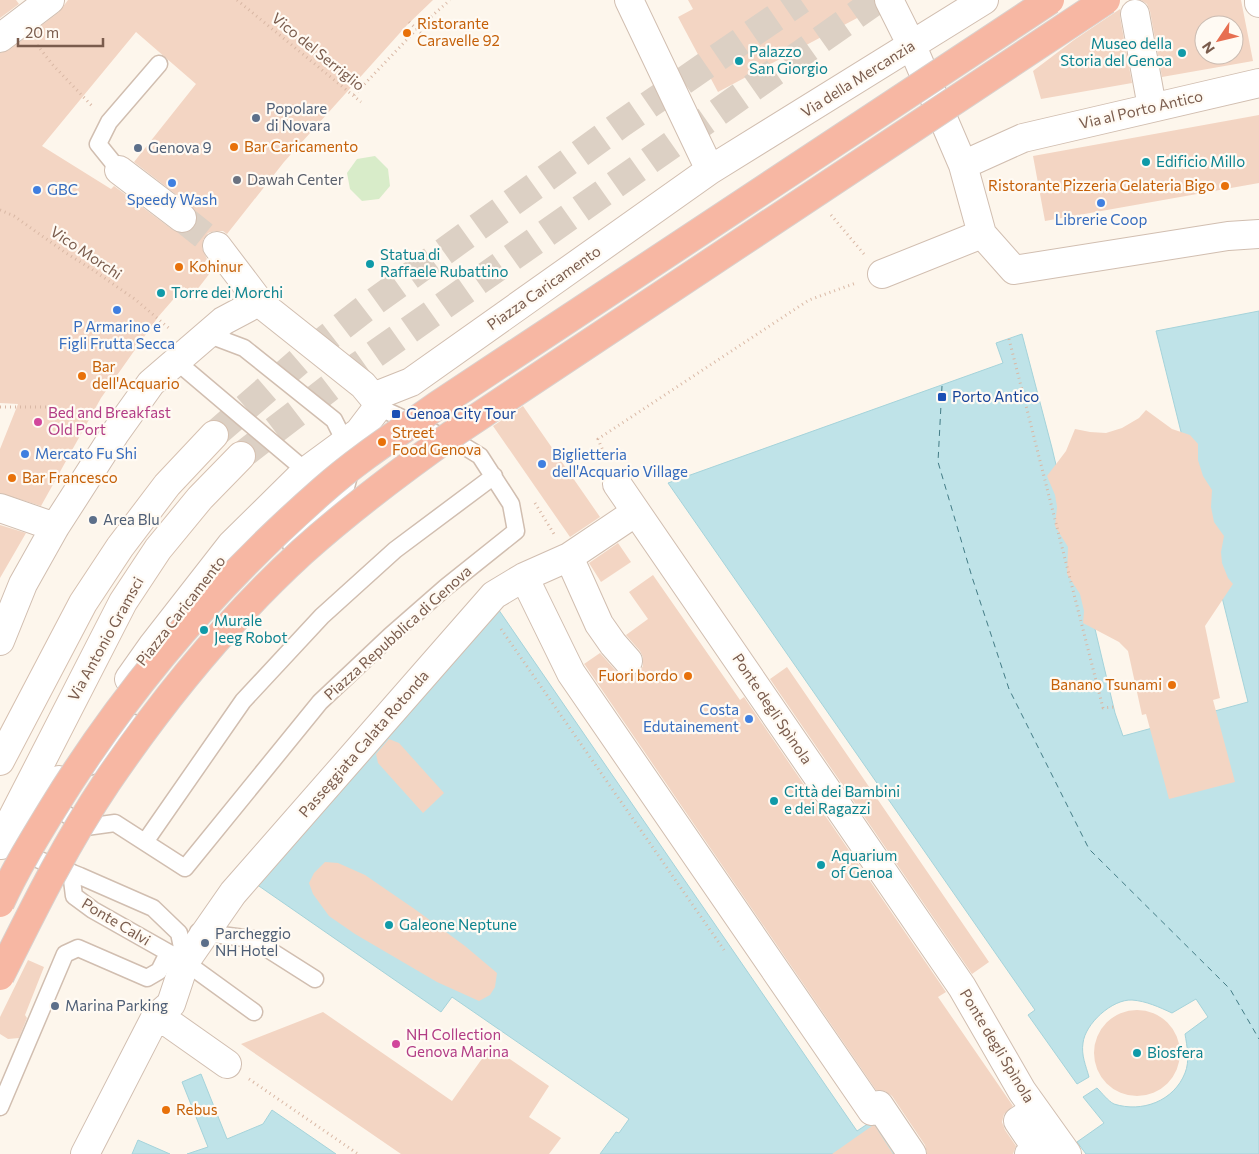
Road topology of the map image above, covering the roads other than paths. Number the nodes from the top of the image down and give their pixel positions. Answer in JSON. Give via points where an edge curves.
{"nodes":[{"id":1,"x":50,"y":0,"type":"edge"},
{"id":2,"x":629,"y":0,"type":"edge"},
{"id":3,"x":889,"y":0,"type":"edge"},
{"id":4,"x":984,"y":0,"type":"edge"},
{"id":5,"x":1050,"y":0,"type":"edge"},
{"id":6,"x":1106,"y":0,"type":"edge"},
{"id":7,"x":1135,"y":14,"type":"dead end"},
{"id":8,"x":10,"y":31,"type":"edge"},
{"id":9,"x":912,"y":46,"type":"junction"},
{"id":10,"x":159,"y":64,"type":"dead end"},
{"id":11,"x":1259,"y":83,"type":"edge"},
{"id":12,"x":1152,"y":108,"type":"junction"},
{"id":13,"x":721,"y":163,"type":"junction"},
{"id":14,"x":963,"y":165,"type":"junction"},
{"id":15,"x":119,"y":170,"type":"joint"},
{"id":16,"x":182,"y":218,"type":"tunnel mouth"},
{"id":17,"x":982,"y":234,"type":"junction"},
{"id":18,"x":1259,"y":234,"type":"edge"},
{"id":19,"x":217,"y":246,"type":"tunnel mouth"},
{"id":20,"x":882,"y":274,"type":"road end"},
{"id":21,"x":261,"y":304,"type":"junction"},
{"id":22,"x":207,"y":334,"type":"junction"},
{"id":23,"x":176,"y":361,"type":"junction"},
{"id":24,"x":376,"y":402,"type":"junction"},
{"id":25,"x":214,"y":435,"type":"tunnel mouth"},
{"id":26,"x":352,"y":438,"type":"junction"},
{"id":27,"x":241,"y":456,"type":"tunnel mouth"},
{"id":28,"x":306,"y":471,"type":"junction"},
{"id":29,"x":494,"y":476,"type":"junction"},
{"id":30,"x":617,"y":484,"type":"road end"},
{"id":31,"x":0,"y":508,"type":"edge"},
{"id":32,"x":636,"y":512,"type":"junction"},
{"id":33,"x":55,"y":527,"type":"junction"},
{"id":34,"x":569,"y":557,"type":"junction"},
{"id":35,"x":524,"y":577,"type":"junction"},
{"id":36,"x":0,"y":641,"type":"edge"},
{"id":37,"x":628,"y":661,"type":"dead end"},
{"id":38,"x":0,"y":761,"type":"edge"},
{"id":39,"x":64,"y":773,"type":"junction"},
{"id":40,"x":46,"y":800,"type":"junction"},
{"id":41,"x":0,"y":842,"type":"edge"},
{"id":42,"x":144,"y":842,"type":"junction"},
{"id":43,"x":0,"y":846,"type":"edge"},
{"id":44,"x":0,"y":850,"type":"edge"},
{"id":45,"x":70,"y":872,"type":"junction"},
{"id":46,"x":0,"y":903,"type":"edge"},
{"id":47,"x":192,"y":932,"type":"junction"},
{"id":48,"x":176,"y":958,"type":"junction"},
{"id":49,"x":0,"y":976,"type":"edge"},
{"id":50,"x":315,"y":979,"type":"dead end"},
{"id":51,"x":163,"y":1011,"type":"junction"},
{"id":52,"x":254,"y":1012,"type":"dead end"},
{"id":53,"x":228,"y":1064,"type":"road end"},
{"id":54,"x":0,"y":1107,"type":"edge"},
{"id":55,"x":1036,"y":1110,"type":"junction"},
{"id":56,"x":85,"y":1154,"type":"edge"},
{"id":57,"x":912,"y":1154,"type":"edge"},
{"id":58,"x":1029,"y":1154,"type":"edge"},
{"id":59,"x":1067,"y":1154,"type":"edge"}],
"edges":[{"from":1,"to":8,"type":"street"},
{"from":2,"to":13,"type":"street"},
{"from":3,"to":9,"type":"street"},
{"from":4,"to":9,"type":"street","name":"Via della Mercanzia"},
{"from":5,"to":46,"type":"highway","bridge":true,"via":[[438,405],[324,489],[225,584],[128,699],[81,762],[29,847]]},
{"from":6,"to":49,"type":"highway","bridge":true,"via":[[457,431],[392,477],[302,552],[247,608],[153,718],[107,783],[52,875]]},
{"from":7,"to":12,"type":"street"},
{"from":9,"to":13,"type":"street","name":"Via della Mercanzia"},
{"from":9,"to":14,"type":"street"},
{"from":10,"to":15,"type":"lane","via":[[109,122],[98,144]]},
{"from":11,"to":12,"type":"street","name":"Via al Porto Antico"},
{"from":12,"to":14,"type":"street","name":"Via al Porto Antico","via":[[1023,138]]},
{"from":13,"to":24,"type":"street","name":"Piazza Caricamento","via":[[411,382]]},
{"from":14,"to":17,"type":"street"},
{"from":15,"to":16,"type":"street"},
{"from":17,"to":18,"type":"street","via":[[1014,270],[1228,236]]},
{"from":17,"to":20,"type":"street"},
{"from":19,"to":21,"type":"street"},
{"from":21,"to":22,"type":"street","via":[[223,321]]},
{"from":21,"to":24,"type":"street","via":[[363,385]]},
{"from":22,"to":23,"type":"street"},
{"from":22,"to":26,"type":"lane","via":[[244,348]]},
{"from":23,"to":28,"type":"lane"},
{"from":23,"to":33,"type":"street","via":[[151,383]]},
{"from":24,"to":26,"type":"street","name":"Piazza Caricamento"},
{"from":24,"to":29,"type":"lane","name":"Piazza Repubblica di Genova","via":[[480,456]]},
{"from":25,"to":38,"type":"street","via":[[167,485],[120,546],[83,603]]},
{"from":26,"to":28,"type":"street","name":"Piazza Caricamento"},
{"from":26,"to":39,"type":"lane","via":[[345,491],[216,626],[100,764]]},
{"from":27,"to":41,"type":"street","name":"Via Antonio Gramsci","via":[[200,498],[158,549],[123,602]]},
{"from":28,"to":39,"type":"street","name":"Piazza Caricamento","via":[[225,553],[153,645]]},
{"from":29,"to":42,"type":"lane","via":[[395,550],[322,616],[243,701]]},
{"from":29,"to":42,"type":"lane","name":"Piazza Repubblica di Genova","via":[[511,504],[516,531],[390,636],[320,702],[185,868]]},
{"from":30,"to":32,"type":"street","name":"Ponte degli Spìnola"},
{"from":31,"to":33,"type":"street"},
{"from":32,"to":34,"type":"street","name":"Passeggiata Calata Rotonda"},
{"from":32,"to":55,"type":"street","name":"Ponte degli Spìnola","via":[[962,987]]},
{"from":33,"to":36,"type":"street","via":[[23,584]]},
{"from":34,"to":35,"type":"street","name":"Passeggiata Calata Rotonda"},
{"from":34,"to":37,"type":"street","via":[[599,624]]},
{"from":35,"to":47,"type":"street","name":"Passeggiata Calata Rotonda","via":[[494,595],[233,893]]},
{"from":35,"to":57,"type":"street","via":[[571,673],[872,1111],[879,1105]]},
{"from":39,"to":40,"type":"street","name":"Piazza Caricamento"},
{"from":40,"to":42,"type":"lane","name":"Piazza Repubblica di Genova","via":[[86,827],[114,823]]},
{"from":40,"to":43,"type":"street","name":"Piazza Caricamento"},
{"from":44,"to":45,"type":"lane","via":[[16,850]]},
{"from":45,"to":47,"type":"lane","name":"Ponte Calvi","via":[[153,908]]},
{"from":45,"to":48,"type":"lane","name":"Ponte Calvi","via":[[74,896]]},
{"from":47,"to":48,"type":"street"},
{"from":47,"to":50,"type":"lane","via":[[252,939]]},
{"from":48,"to":51,"type":"street"},
{"from":48,"to":52,"type":"lane","name":"Ponte Calvi"},
{"from":48,"to":54,"type":"lane","via":[[147,978],[78,948],[65,954]]},
{"from":51,"to":53,"type":"street","via":[[166,1020]]},
{"from":51,"to":56,"type":"street"},
{"from":55,"to":58,"type":"street","name":"Ponte degli Spìnola","via":[[1018,1121],[1037,1148]]},
{"from":55,"to":59,"type":"street","name":"Ponte degli Spìnola"}]}
